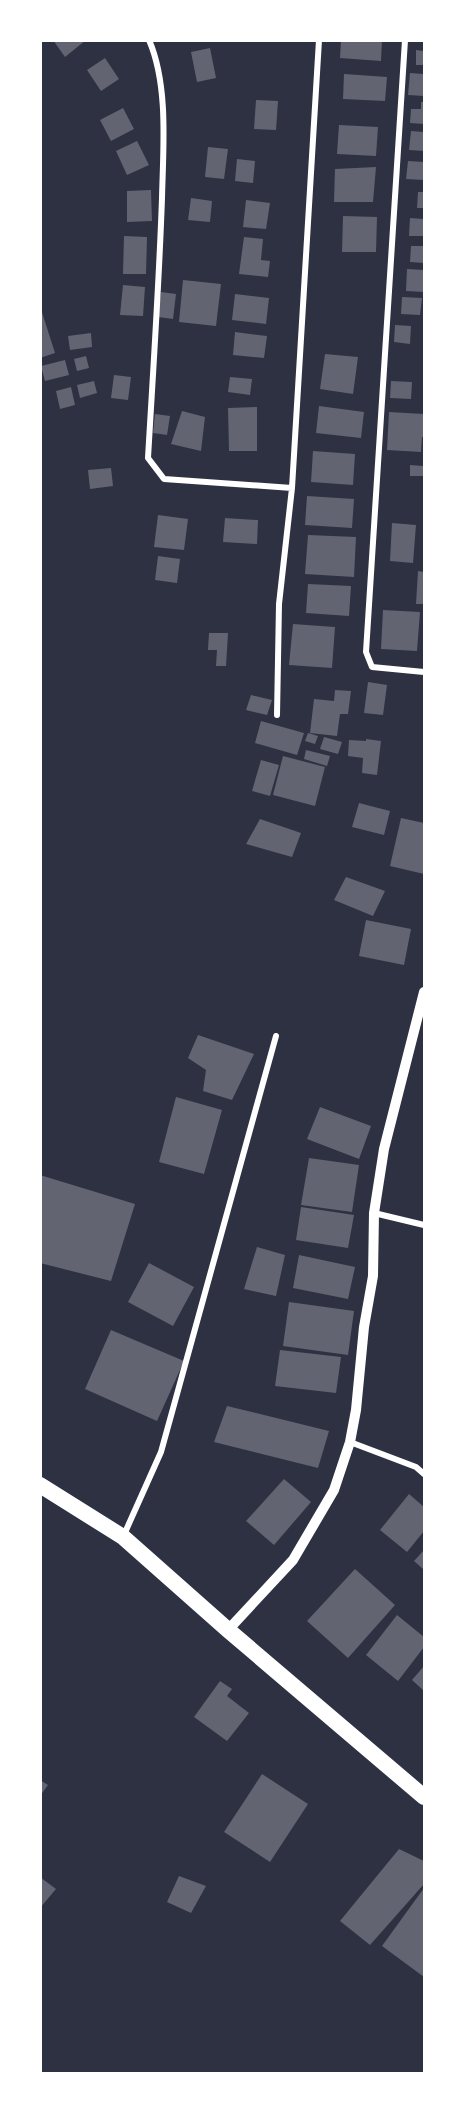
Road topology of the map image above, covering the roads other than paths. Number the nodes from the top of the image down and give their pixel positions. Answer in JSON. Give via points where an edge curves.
{"nodes":[{"id":1,"x":149,"y":40,"type":"edge"},
{"id":2,"x":319,"y":40,"type":"edge"},
{"id":3,"x":405,"y":40,"type":"edge"},
{"id":4,"x":292,"y":488,"type":"junction"},
{"id":5,"x":424,"y":672,"type":"edge"},
{"id":6,"x":277,"y":715,"type":"dead end"},
{"id":7,"x":424,"y":992,"type":"edge"},
{"id":8,"x":276,"y":1036,"type":"dead end"},
{"id":9,"x":374,"y":1214,"type":"junction"},
{"id":10,"x":424,"y":1225,"type":"edge"},
{"id":11,"x":350,"y":1442,"type":"junction"},
{"id":12,"x":424,"y":1474,"type":"edge"},
{"id":13,"x":40,"y":1485,"type":"edge"},
{"id":14,"x":123,"y":1537,"type":"junction"},
{"id":15,"x":228,"y":1630,"type":"junction"},
{"id":16,"x":424,"y":1797,"type":"edge"}],
"edges":[{"from":1,"to":4,"type":"street","via":[[161,90],[163,148],[148,458],[164,479]]},
{"from":2,"to":4,"type":"street"},
{"from":3,"to":5,"type":"street","via":[[366,652],[372,667]]},
{"from":4,"to":6,"type":"street","via":[[279,604]]},
{"from":7,"to":9,"type":"street","via":[[384,1149]]},
{"from":8,"to":14,"type":"street","via":[[161,1452]]},
{"from":9,"to":10,"type":"street"},
{"from":9,"to":11,"type":"street","via":[[373,1276]]},
{"from":11,"to":12,"type":"street","via":[[416,1467]]},
{"from":11,"to":15,"type":"street","via":[[334,1490],[293,1560]]},
{"from":13,"to":14,"type":"highway"},
{"from":14,"to":15,"type":"highway"},
{"from":15,"to":16,"type":"highway"}]}
